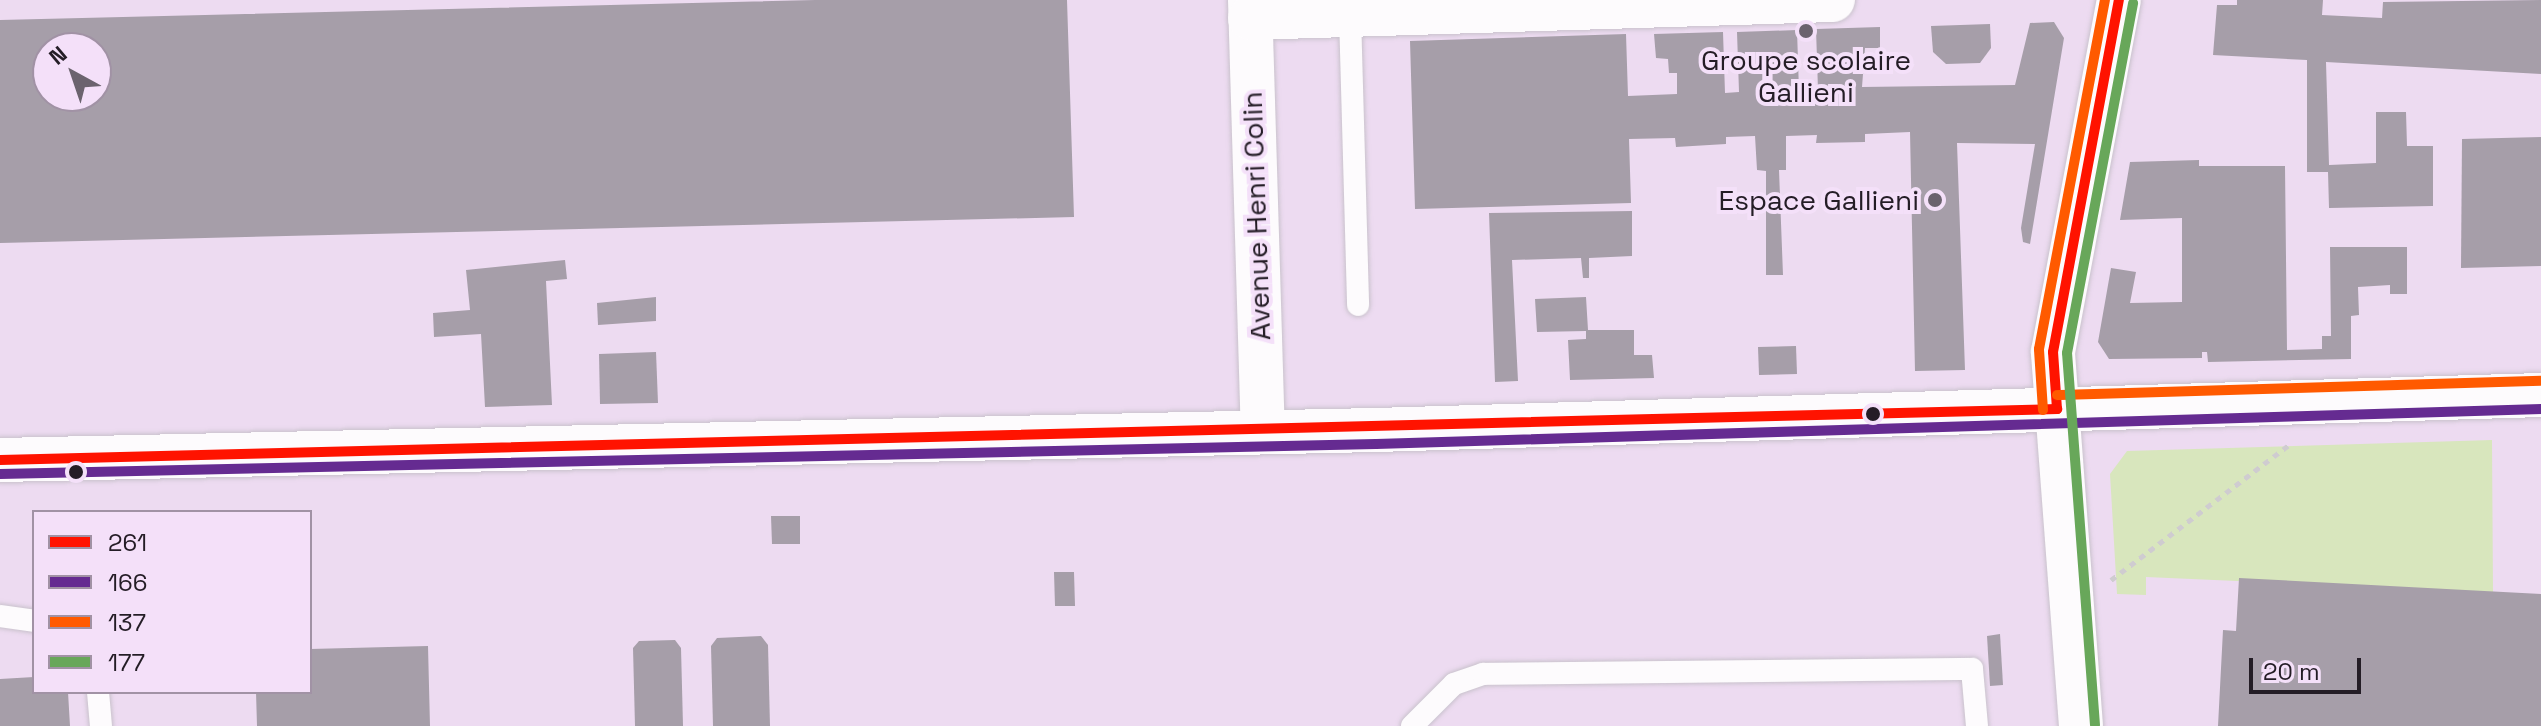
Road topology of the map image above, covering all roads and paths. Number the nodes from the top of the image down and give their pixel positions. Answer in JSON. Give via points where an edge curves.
{"nodes":[{"id":1,"x":1833,"y":0,"type":"edge"},
{"id":2,"x":2119,"y":0,"type":"edge"},
{"id":3,"x":1414,"y":6,"type":"edge"},
{"id":4,"x":1250,"y":9,"type":"edge"},
{"id":5,"x":1350,"y":15,"type":"junction"},
{"id":6,"x":1358,"y":305,"type":"dead end"},
{"id":7,"x":2541,"y":395,"type":"edge"},
{"id":8,"x":2057,"y":409,"type":"junction"},
{"id":9,"x":1263,"y":431,"type":"junction"},
{"id":10,"x":2296,"y":440,"type":"dead end"},
{"id":11,"x":0,"y":460,"type":"edge"},
{"id":12,"x":2111,"y":580,"type":"dead end"},
{"id":13,"x":0,"y":616,"type":"edge"},
{"id":14,"x":32,"y":621,"type":"edge"},
{"id":15,"x":98,"y":694,"type":"edge"},
{"id":16,"x":101,"y":726,"type":"edge"},
{"id":17,"x":1412,"y":726,"type":"edge"},
{"id":18,"x":1977,"y":726,"type":"edge"},
{"id":19,"x":2081,"y":726,"type":"edge"}],
"edges":[{"from":1,"to":3,"type":"main road"},
{"from":2,"to":8,"type":"main road","via":[[2053,352]]},
{"from":3,"to":5,"type":"main road"},
{"from":4,"to":5,"type":"main road"},
{"from":4,"to":9,"type":"main road","name":"Avenue Henri Colin"},
{"from":5,"to":6,"type":"lane"},
{"from":7,"to":8,"type":"main road"},
{"from":8,"to":9,"type":"main road"},
{"from":8,"to":19,"type":"main road"},
{"from":9,"to":11,"type":"main road"},
{"from":10,"to":12,"type":"path"},
{"from":13,"to":14,"type":"lane"},
{"from":15,"to":16,"type":"lane"},
{"from":17,"to":18,"type":"lane","via":[[1454,684],[1483,674],[1972,669]]}]}
